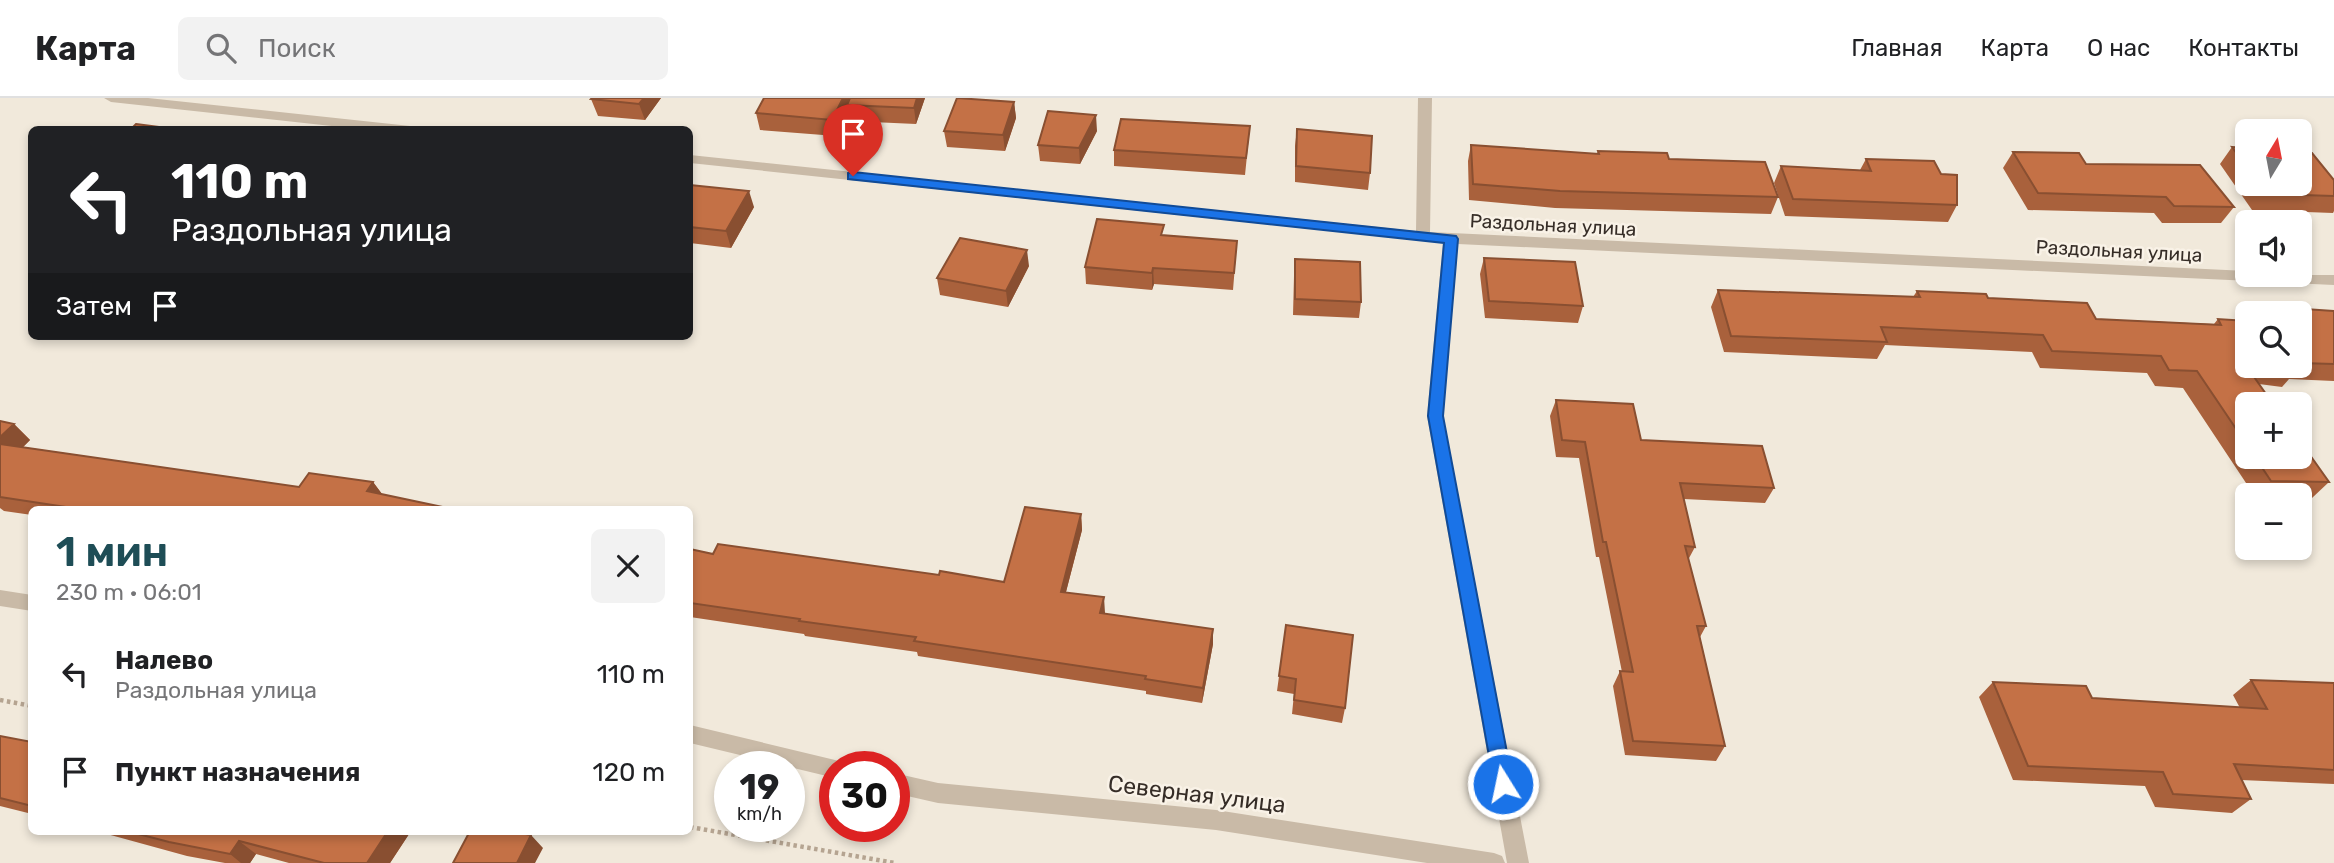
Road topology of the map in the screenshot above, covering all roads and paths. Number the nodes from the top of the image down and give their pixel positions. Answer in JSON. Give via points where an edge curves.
{"nodes":[{"id":1,"x":111,"y":98,"type":"edge"},
{"id":2,"x":1425,"y":98,"type":"edge"},
{"id":3,"x":373,"y":126,"type":"edge"},
{"id":4,"x":693,"y":159,"type":"edge"},
{"id":5,"x":1423,"y":236,"type":"junction"},
{"id":6,"x":1451,"y":239,"type":"junction"},
{"id":7,"x":2334,"y":280,"type":"edge"},
{"id":8,"x":0,"y":598,"type":"edge"},
{"id":9,"x":28,"y":602,"type":"edge"},
{"id":10,"x":0,"y":700,"type":"edge"},
{"id":11,"x":28,"y":705,"type":"edge"},
{"id":12,"x":693,"y":735,"type":"edge"},
{"id":13,"x":819,"y":765,"type":"edge"},
{"id":14,"x":910,"y":787,"type":"edge"},
{"id":15,"x":693,"y":828,"type":"edge"},
{"id":16,"x":895,"y":863,"type":"edge"},
{"id":17,"x":1494,"y":863,"type":"edge"},
{"id":18,"x":1518,"y":863,"type":"edge"}],
"edges":[{"from":1,"to":3,"type":"street"},
{"from":2,"to":5,"type":"street"},
{"from":4,"to":5,"type":"street","name":"Раздольная улица"},
{"from":5,"to":6,"type":"street","name":"Раздольная улица"},
{"from":6,"to":7,"type":"street","name":"Раздольная улица"},
{"from":6,"to":18,"type":"street","via":[[1436,416]]},
{"from":8,"to":9,"type":"street"},
{"from":10,"to":11,"type":"path"},
{"from":12,"to":13,"type":"street"},
{"from":14,"to":17,"type":"street","name":"Северная улица","via":[[1216,820]]},
{"from":15,"to":16,"type":"path"}]}
